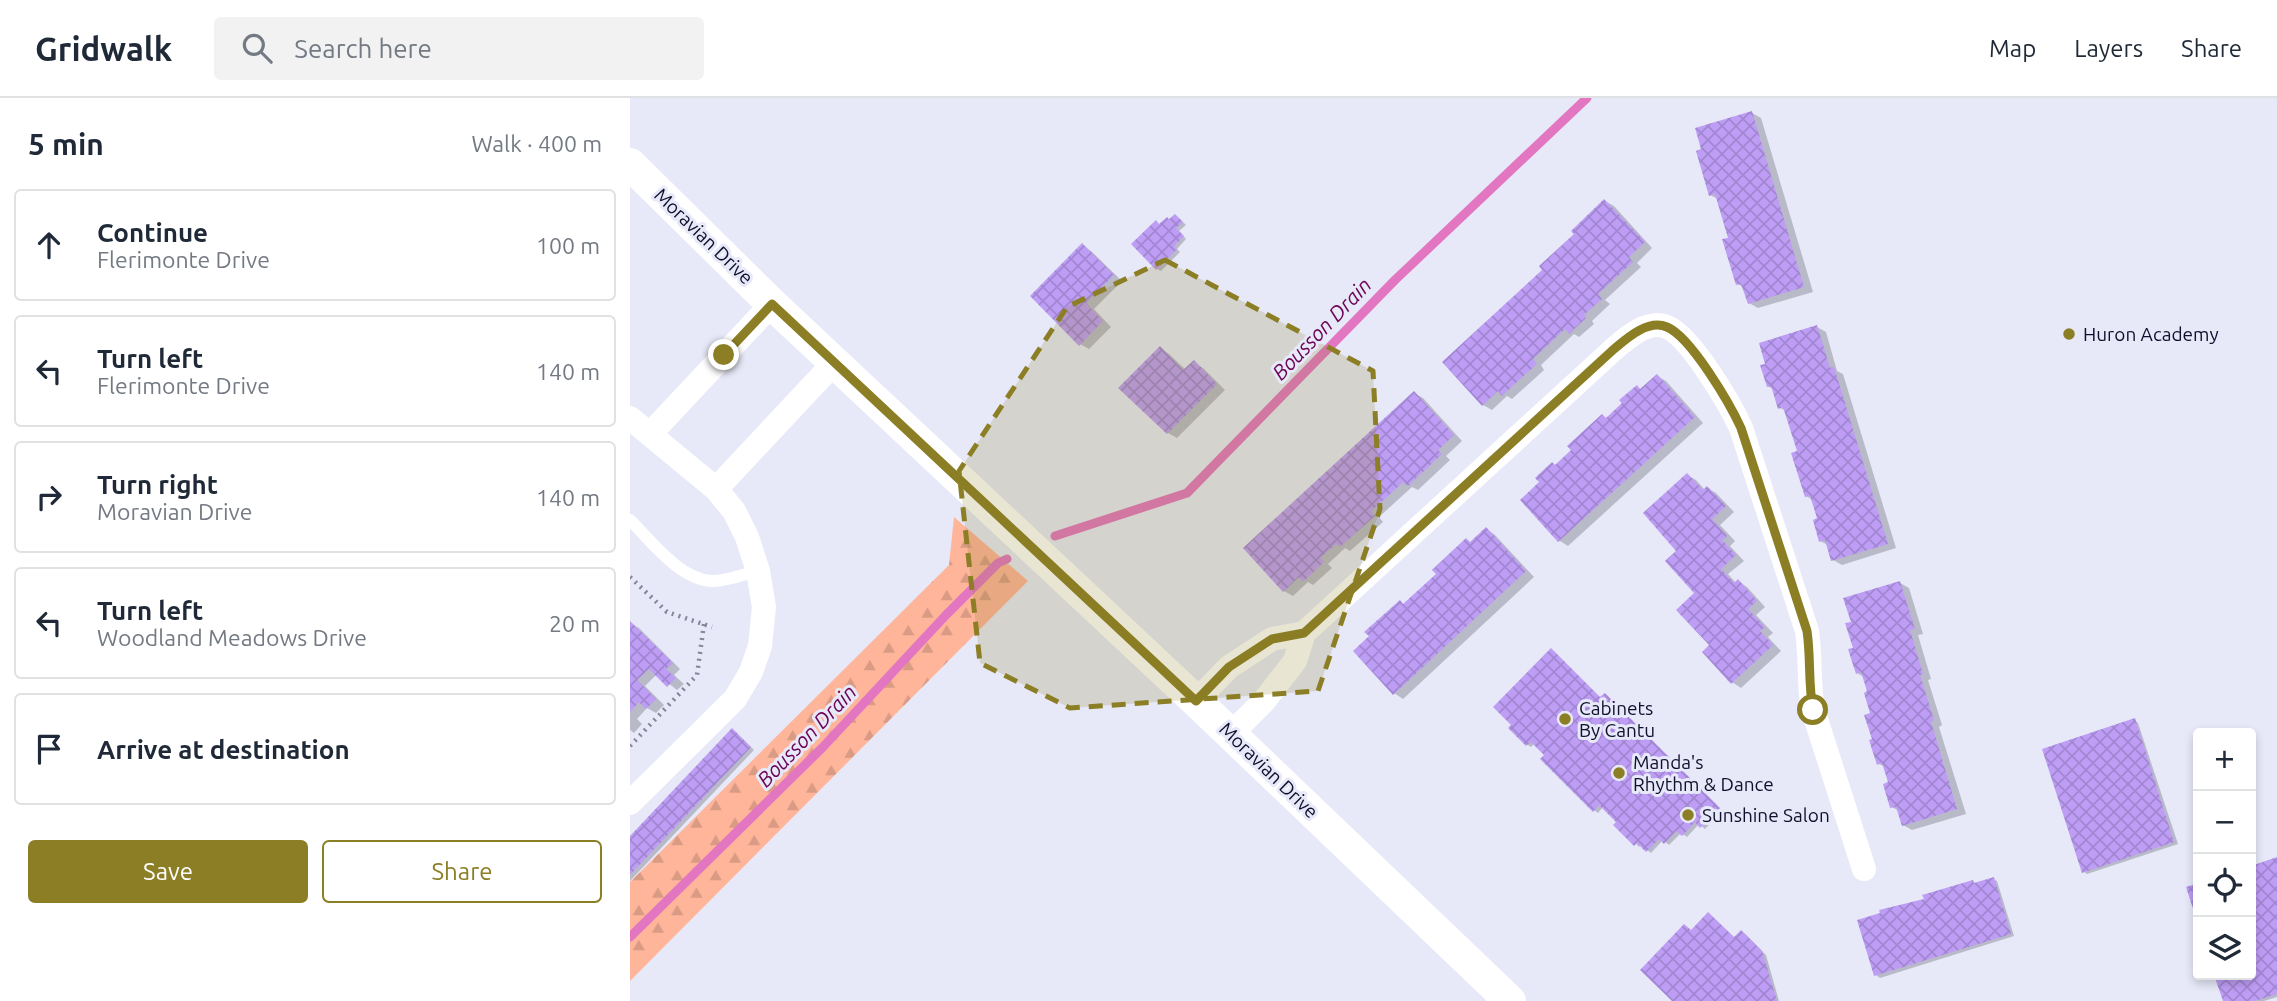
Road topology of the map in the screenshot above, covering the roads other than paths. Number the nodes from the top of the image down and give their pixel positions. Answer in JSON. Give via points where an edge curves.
{"nodes":[{"id":1,"x":630,"y":164,"type":"edge"},
{"id":2,"x":772,"y":304,"type":"junction"},
{"id":3,"x":835,"y":362,"type":"junction"},
{"id":4,"x":630,"y":418,"type":"edge"},
{"id":5,"x":651,"y":433,"type":"junction"},
{"id":6,"x":716,"y":489,"type":"junction"},
{"id":7,"x":630,"y":520,"type":"edge"},
{"id":8,"x":758,"y":570,"type":"junction"},
{"id":9,"x":1304,"y":633,"type":"junction"},
{"id":10,"x":1196,"y":701,"type":"junction"},
{"id":11,"x":1231,"y":734,"type":"junction"},
{"id":12,"x":630,"y":803,"type":"edge"},
{"id":13,"x":1864,"y":869,"type":"dead end"},
{"id":14,"x":1510,"y":1001,"type":"edge"}],
"edges":[{"from":1,"to":2,"type":"street","name":"Moravian Drive"},
{"from":2,"to":3,"type":"street","name":"Moravian Drive"},
{"from":2,"to":5,"type":"street"},
{"from":3,"to":6,"type":"street"},
{"from":3,"to":10,"type":"street","name":"Moravian Drive"},
{"from":4,"to":5,"type":"street"},
{"from":5,"to":6,"type":"street"},
{"from":6,"to":8,"type":"street","via":[[734,511]]},
{"from":7,"to":8,"type":"lane","via":[[699,580],[717,581]]},
{"from":8,"to":12,"type":"street","via":[[764,607],[760,646],[751,672],[735,699]]},
{"from":9,"to":10,"type":"street","via":[[1272,639],[1229,667]]},
{"from":9,"to":11,"type":"street","via":[[1295,661]]},
{"from":9,"to":13,"type":"street","via":[[1614,349],[1634,333],[1666,326],[1702,364],[1727,398],[1741,428],[1807,631],[1813,710]]},
{"from":10,"to":11,"type":"street","name":"Moravian Drive"},
{"from":11,"to":14,"type":"street","name":"Moravian Drive"}]}
